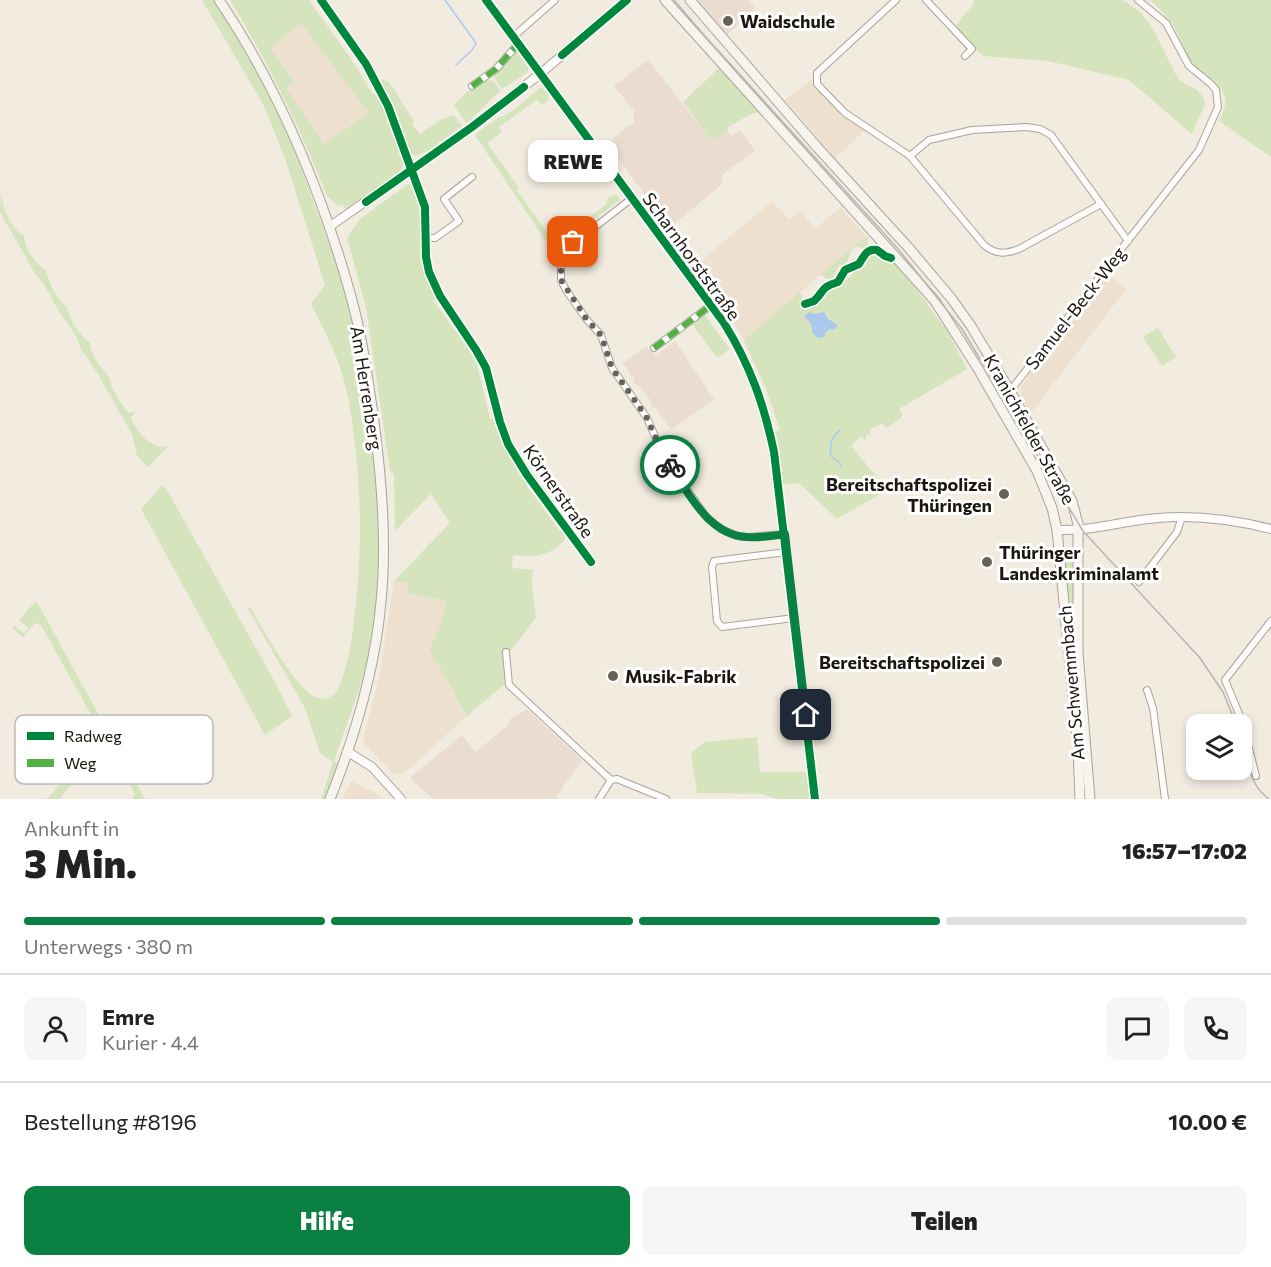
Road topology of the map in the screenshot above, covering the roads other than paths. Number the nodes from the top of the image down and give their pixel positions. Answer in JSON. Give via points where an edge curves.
{"nodes":[{"id":1,"x":219,"y":0,"type":"edge"},
{"id":2,"x":321,"y":0,"type":"edge"},
{"id":3,"x":486,"y":0,"type":"edge"},
{"id":4,"x":555,"y":0,"type":"edge"},
{"id":5,"x":627,"y":0,"type":"edge"},
{"id":6,"x":665,"y":0,"type":"edge"},
{"id":7,"x":690,"y":0,"type":"edge"},
{"id":8,"x":896,"y":0,"type":"edge"},
{"id":9,"x":926,"y":0,"type":"edge"},
{"id":10,"x":1138,"y":0,"type":"edge"},
{"id":11,"x":513,"y":37,"type":"junction"},
{"id":12,"x":518,"y":44,"type":"junction"},
{"id":13,"x":964,"y":56,"type":"dead end"},
{"id":14,"x":540,"y":74,"type":"junction"},
{"id":15,"x":472,"y":86,"type":"dead end"},
{"id":16,"x":910,"y":156,"type":"junction"},
{"id":17,"x":412,"y":170,"type":"junction"},
{"id":18,"x":472,"y":177,"type":"dead end"},
{"id":19,"x":631,"y":199,"type":"junction"},
{"id":20,"x":1101,"y":204,"type":"junction"},
{"id":21,"x":329,"y":227,"type":"junction"},
{"id":22,"x":426,"y":238,"type":"junction"},
{"id":23,"x":1128,"y":241,"type":"junction"},
{"id":24,"x":710,"y":306,"type":"junction"},
{"id":25,"x":654,"y":348,"type":"dead end"},
{"id":26,"x":1010,"y":391,"type":"junction"},
{"id":27,"x":996,"y":400,"type":"junction"},
{"id":28,"x":1182,"y":517,"type":"junction"},
{"id":29,"x":1271,"y":529,"type":"edge"},
{"id":30,"x":1057,"y":530,"type":"junction"},
{"id":31,"x":1078,"y":531,"type":"junction"},
{"id":32,"x":785,"y":534,"type":"junction"},
{"id":33,"x":787,"y":550,"type":"junction"},
{"id":34,"x":591,"y":562,"type":"dead end"},
{"id":35,"x":1139,"y":582,"type":"dead end"},
{"id":36,"x":794,"y":618,"type":"junction"},
{"id":37,"x":1271,"y":621,"type":"edge"},
{"id":38,"x":506,"y":652,"type":"dead end"},
{"id":39,"x":1147,"y":690,"type":"dead end"},
{"id":40,"x":1078,"y":710,"type":"junction"},
{"id":41,"x":348,"y":752,"type":"junction"},
{"id":42,"x":1256,"y":776,"type":"dead end"},
{"id":43,"x":611,"y":780,"type":"junction"},
{"id":44,"x":330,"y":799,"type":"edge"},
{"id":45,"x":401,"y":799,"type":"edge"},
{"id":46,"x":599,"y":799,"type":"edge"},
{"id":47,"x":666,"y":799,"type":"edge"},
{"id":48,"x":815,"y":799,"type":"edge"},
{"id":49,"x":1080,"y":799,"type":"edge"},
{"id":50,"x":1090,"y":799,"type":"edge"},
{"id":51,"x":1165,"y":799,"type":"edge"}],
"edges":[{"from":1,"to":21,"type":"main road","name":"Am Herrenberg","via":[[279,102]]},
{"from":2,"to":17,"type":"street","name":"Körnerstraße","via":[[379,88]]},
{"from":3,"to":11,"type":"street","name":"Scharnhorststraße"},
{"from":4,"to":11,"type":"street"},
{"from":5,"to":14,"type":"street"},
{"from":6,"to":27,"type":"main road","name":"Kranichfelder Straße","via":[[920,283],[949,321]]},
{"from":7,"to":26,"type":"main road","name":"Kranichfelder Straße","via":[[951,298]]},
{"from":8,"to":16,"type":"street","via":[[816,78],[817,84],[845,113]]},
{"from":9,"to":13,"type":"street","via":[[972,49]]},
{"from":10,"to":23,"type":"street","name":"Samuel-Beck-Weg","via":[[1166,23],[1189,66],[1214,88],[1219,102],[1202,145]]},
{"from":11,"to":12,"type":"street","name":"Scharnhorststraße"},
{"from":12,"to":14,"type":"street","name":"Scharnhorststraße"},
{"from":12,"to":15,"type":"street","via":[[492,77]]},
{"from":14,"to":17,"type":"street"},
{"from":14,"to":19,"type":"street","name":"Scharnhorststraße"},
{"from":16,"to":20,"type":"street","via":[[929,140],[969,131],[1040,129],[1051,135]]},
{"from":16,"to":20,"type":"street","via":[[984,245],[996,253],[1019,249]]},
{"from":17,"to":21,"type":"street"},
{"from":17,"to":22,"type":"street","name":"Körnerstraße","via":[[425,207]]},
{"from":18,"to":22,"type":"street","via":[[444,199],[459,220],[435,238]]},
{"from":19,"to":24,"type":"street","name":"Scharnhorststraße"},
{"from":19,"to":32,"type":"street","via":[[568,248],[561,262],[561,280],[601,335],[612,368],[647,418],[663,455],[707,518],[737,536]]},
{"from":20,"to":23,"type":"street"},
{"from":21,"to":41,"type":"main road","name":"Am Herrenberg","via":[[350,292],[366,369],[383,532],[383,585],[376,643]]},
{"from":22,"to":34,"type":"street","name":"Körnerstraße","via":[[431,278],[486,368],[508,444]]},
{"from":23,"to":26,"type":"street","name":"Samuel-Beck-Weg"},
{"from":24,"to":25,"type":"street","name":"Scharnhorststraße"},
{"from":24,"to":32,"type":"street","name":"Scharnhorststraße","via":[[738,346],[761,398],[774,452]]},
{"from":26,"to":27,"type":"main road","name":"Samuel-Beck-Weg"},
{"from":26,"to":31,"type":"main road","name":"Kranichfelder Straße","via":[[1072,501]]},
{"from":27,"to":30,"type":"main road","name":"Kranichfelder Straße","via":[[1041,478]]},
{"from":28,"to":29,"type":"street"},
{"from":28,"to":31,"type":"street"},
{"from":28,"to":35,"type":"street","via":[[1177,532]]},
{"from":30,"to":31,"type":"street","name":"Kranichfelder Straße"},
{"from":30,"to":40,"type":"main road","name":"Am Schwemmbach"},
{"from":31,"to":40,"type":"main road","name":"Am Schwemmbach"},
{"from":32,"to":33,"type":"street","name":"Scharnhorststraße"},
{"from":33,"to":36,"type":"street","name":"Scharnhorststraße"},
{"from":33,"to":36,"type":"street","via":[[714,561],[717,621],[722,627]]},
{"from":36,"to":48,"type":"street","name":"Scharnhorststraße"},
{"from":37,"to":42,"type":"street","via":[[1225,680],[1242,721]]},
{"from":38,"to":43,"type":"street","via":[[509,685]]},
{"from":39,"to":51,"type":"street"},
{"from":40,"to":49,"type":"main road","name":"Am Schwemmbach"},
{"from":40,"to":50,"type":"main road","name":"Am Schwemmbach"},
{"from":41,"to":44,"type":"main road","name":"Am Herrenberg"},
{"from":41,"to":45,"type":"street","via":[[372,767]]},
{"from":43,"to":46,"type":"street"},
{"from":43,"to":47,"type":"street"}]}
